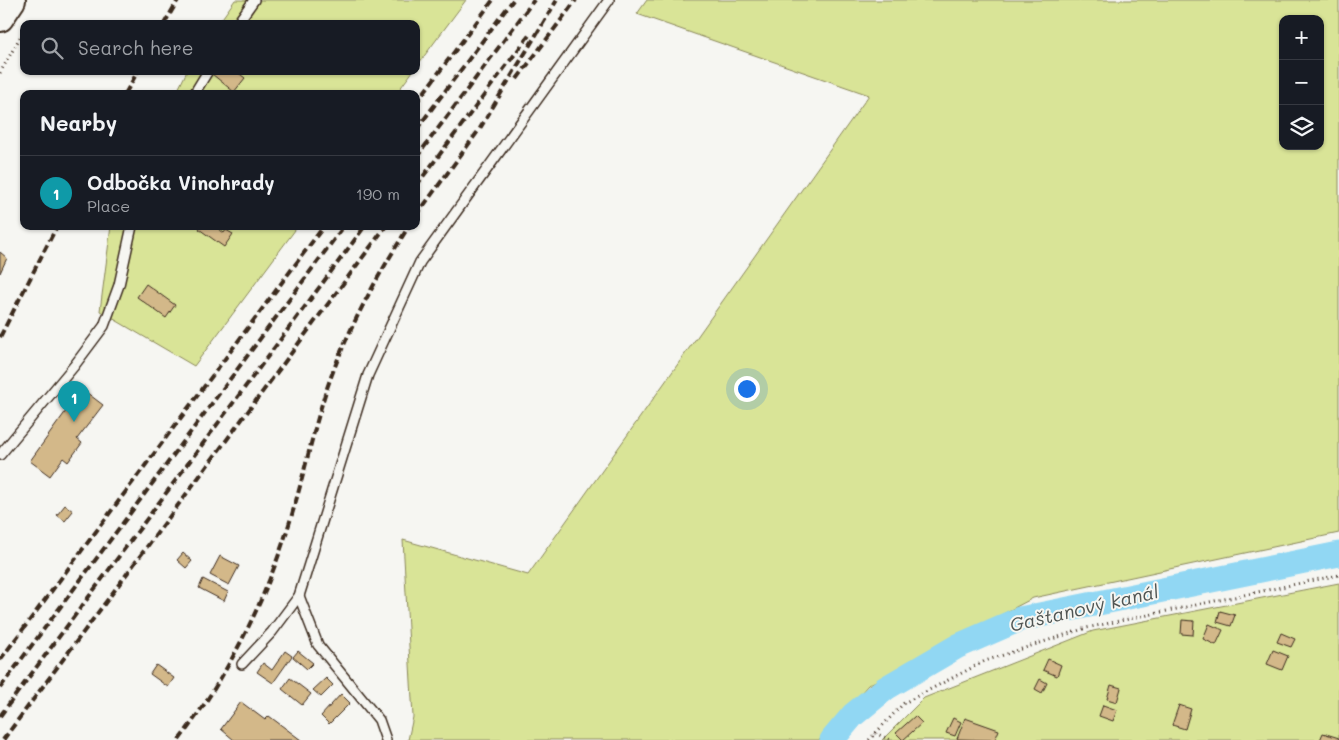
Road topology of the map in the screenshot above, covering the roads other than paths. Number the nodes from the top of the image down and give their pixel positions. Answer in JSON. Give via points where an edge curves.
{"nodes":[{"id":1,"x":12,"y":0,"type":"edge"},
{"id":2,"x":254,"y":0,"type":"edge"},
{"id":3,"x":609,"y":0,"type":"edge"},
{"id":4,"x":0,"y":18,"type":"edge"},
{"id":5,"x":240,"y":20,"type":"edge"},
{"id":6,"x":206,"y":75,"type":"edge"},
{"id":7,"x":196,"y":90,"type":"edge"},
{"id":8,"x":131,"y":230,"type":"edge"},
{"id":9,"x":0,"y":455,"type":"edge"},
{"id":10,"x":299,"y":596,"type":"junction"},
{"id":11,"x":242,"y":664,"type":"dead end"},
{"id":12,"x":386,"y":740,"type":"edge"}],
"edges":[{"from":1,"to":4,"type":"main road"},
{"from":2,"to":5,"type":"lane"},
{"from":3,"to":10,"type":"lane","via":[[420,262],[368,375]]},
{"from":6,"to":7,"type":"lane"},
{"from":8,"to":9,"type":"lane","via":[[119,286],[104,326]]},
{"from":10,"to":11,"type":"lane"},
{"from":10,"to":12,"type":"lane","via":[[318,645],[379,720]]}]}
